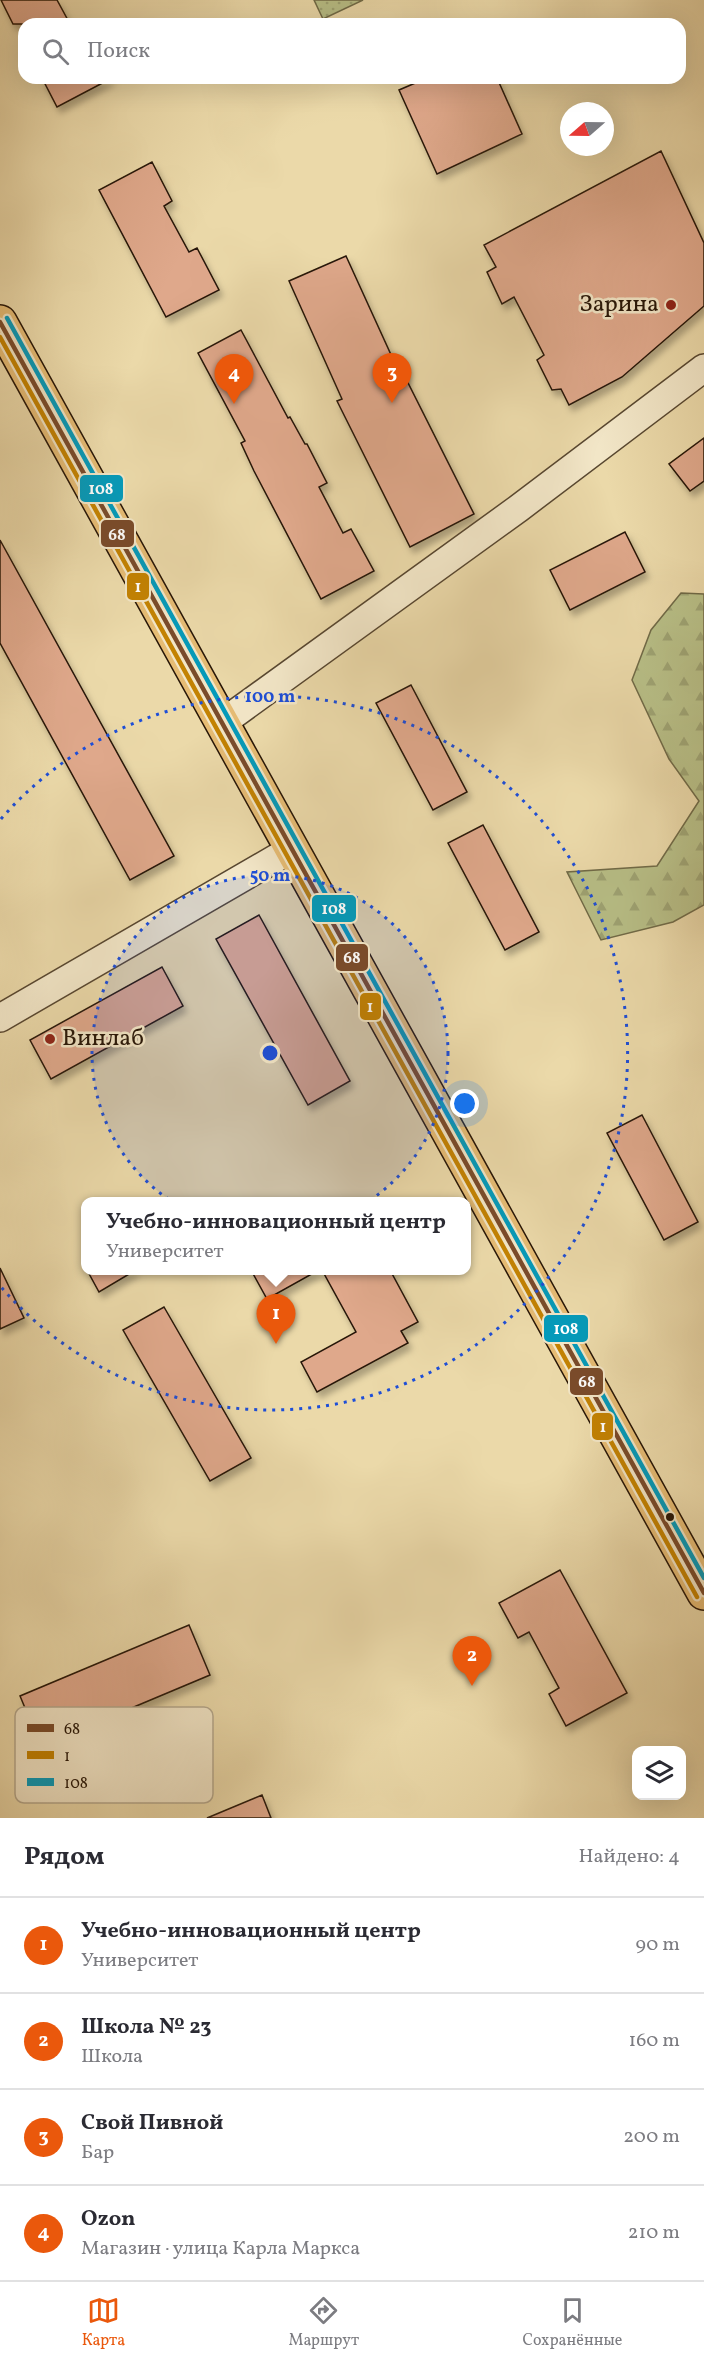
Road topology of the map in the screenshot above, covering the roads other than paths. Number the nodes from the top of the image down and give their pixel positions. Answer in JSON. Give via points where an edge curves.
{"nodes":[{"id":1,"x":0,"y":322,"type":"edge"},
{"id":2,"x":704,"y":368,"type":"edge"},
{"id":3,"x":222,"y":723,"type":"junction"},
{"id":4,"x":292,"y":849,"type":"junction"},
{"id":5,"x":0,"y":1018,"type":"edge"},
{"id":6,"x":704,"y":1593,"type":"edge"}],
"edges":[{"from":1,"to":3,"type":"highway"},
{"from":2,"to":3,"type":"street","via":[[519,508]]},
{"from":3,"to":4,"type":"highway"},
{"from":4,"to":5,"type":"street"},
{"from":4,"to":6,"type":"highway"}]}
